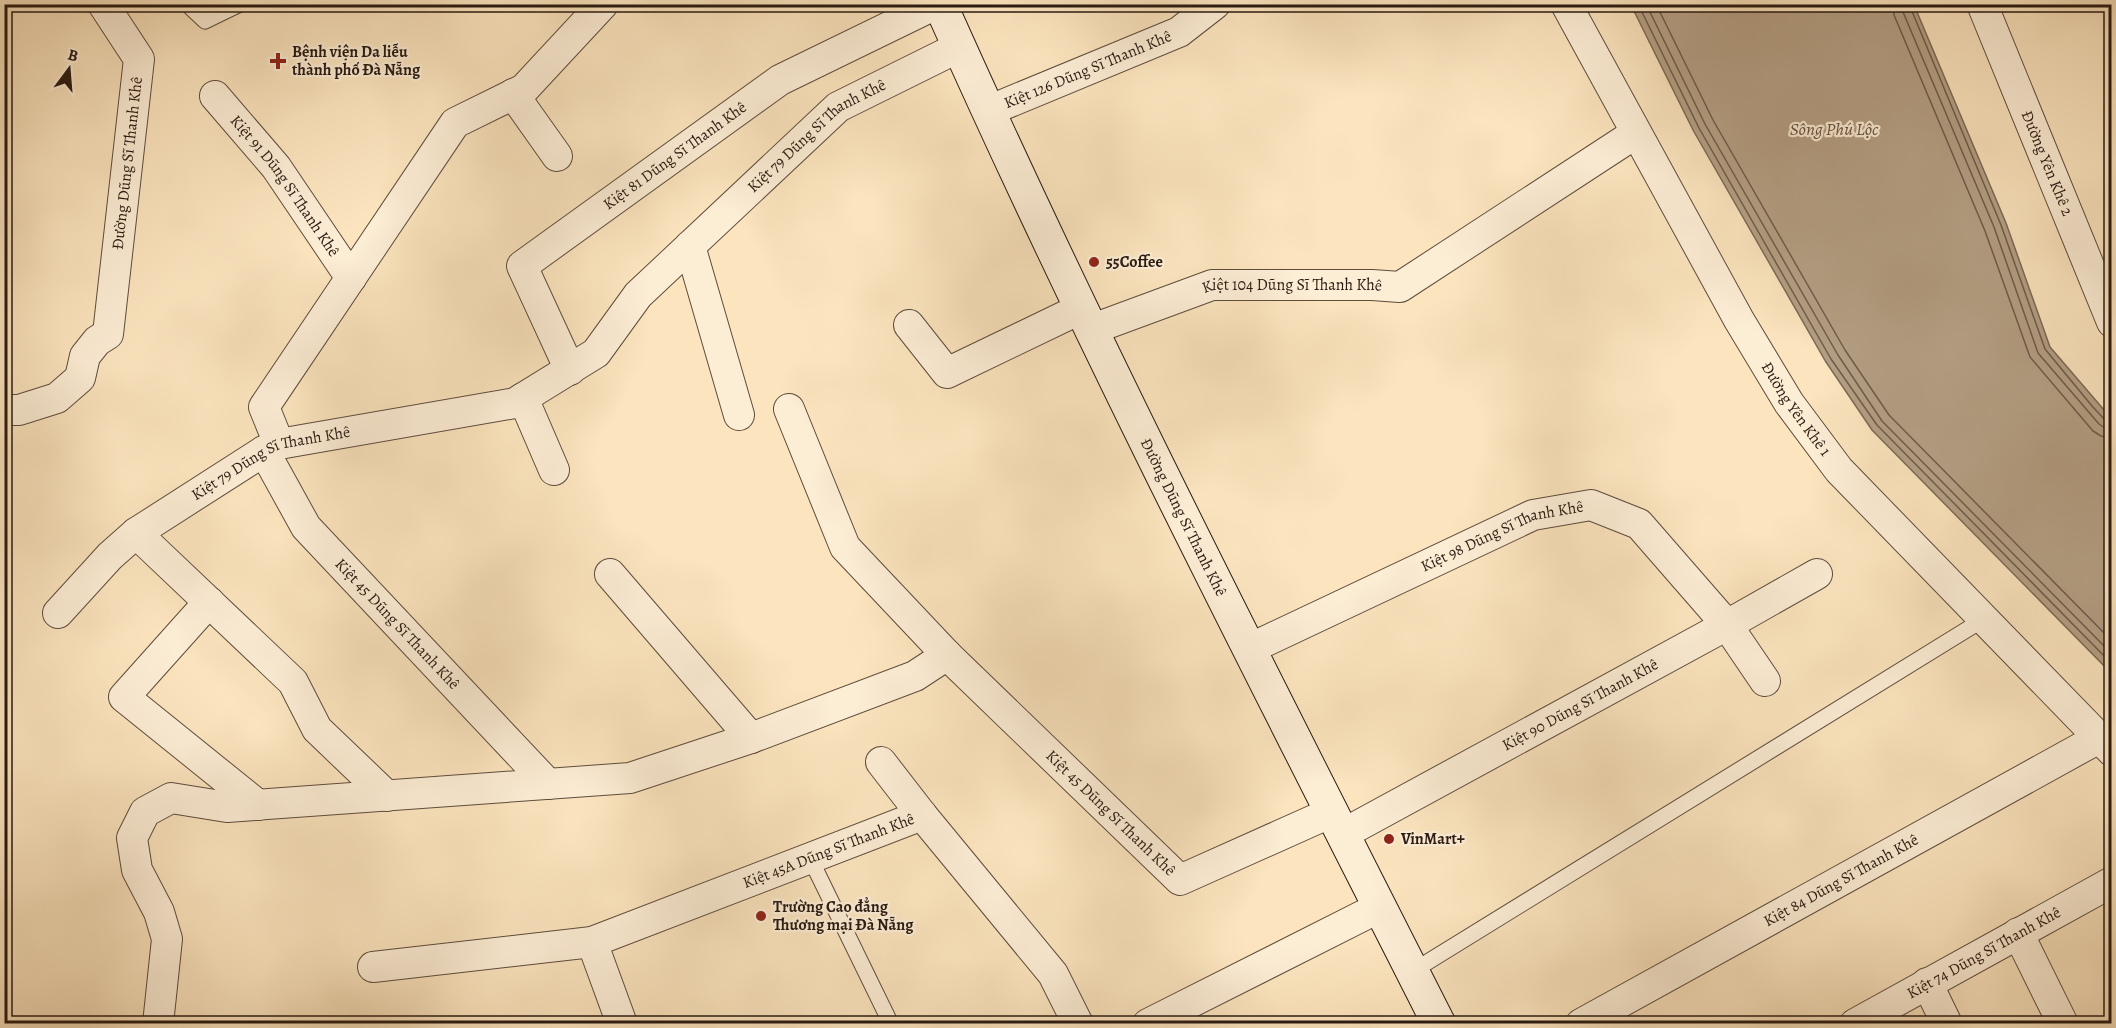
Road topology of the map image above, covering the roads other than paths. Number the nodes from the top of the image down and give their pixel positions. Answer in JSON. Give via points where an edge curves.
{"nodes":[{"id":1,"x":103,"y":4,"type":"edge"},
{"id":2,"x":187,"y":4,"type":"edge"},
{"id":3,"x":240,"y":4,"type":"edge"},
{"id":4,"x":603,"y":4,"type":"edge"},
{"id":5,"x":938,"y":4,"type":"edge"},
{"id":6,"x":1215,"y":4,"type":"edge"},
{"id":7,"x":1566,"y":4,"type":"edge"},
{"id":8,"x":1982,"y":4,"type":"edge"},
{"id":9,"x":959,"y":47,"type":"junction"},
{"id":10,"x":513,"y":94,"type":"junction"},
{"id":11,"x":214,"y":96,"type":"dead end"},
{"id":12,"x":988,"y":111,"type":"junction"},
{"id":13,"x":1636,"y":133,"type":"junction"},
{"id":14,"x":557,"y":156,"type":"dead end"},
{"id":15,"x":690,"y":246,"type":"junction"},
{"id":16,"x":351,"y":278,"type":"junction"},
{"id":17,"x":1085,"y":319,"type":"junction"},
{"id":18,"x":2112,"y":322,"type":"edge"},
{"id":19,"x":909,"y":326,"type":"dead end"},
{"id":20,"x":570,"y":370,"type":"junction"},
{"id":21,"x":523,"y":398,"type":"junction"},
{"id":22,"x":789,"y":409,"type":"dead end"},
{"id":23,"x":4,"y":410,"type":"edge"},
{"id":24,"x":740,"y":415,"type":"dead end"},
{"id":25,"x":272,"y":447,"type":"junction"},
{"id":26,"x":554,"y":470,"type":"dead end"},
{"id":27,"x":136,"y":533,"type":"junction"},
{"id":28,"x":610,"y":574,"type":"dead end"},
{"id":29,"x":1817,"y":574,"type":"dead end"},
{"id":30,"x":208,"y":602,"type":"junction"},
{"id":31,"x":58,"y":613,"type":"dead end"},
{"id":32,"x":1984,"y":619,"type":"junction"},
{"id":33,"x":1727,"y":625,"type":"junction"},
{"id":34,"x":1249,"y":649,"type":"junction"},
{"id":35,"x":947,"y":655,"type":"junction"},
{"id":36,"x":1766,"y":681,"type":"dead end"},
{"id":37,"x":751,"y":738,"type":"junction"},
{"id":38,"x":2105,"y":744,"type":"edge"},
{"id":39,"x":881,"y":762,"type":"dead end"},
{"id":40,"x":548,"y":784,"type":"junction"},
{"id":41,"x":387,"y":796,"type":"junction"},
{"id":42,"x":258,"y":805,"type":"junction"},
{"id":43,"x":922,"y":815,"type":"junction"},
{"id":44,"x":1337,"y":823,"type":"junction"},
{"id":45,"x":810,"y":858,"type":"junction"},
{"id":46,"x":2112,"y":882,"type":"edge"},
{"id":47,"x":1380,"y":907,"type":"junction"},
{"id":48,"x":2018,"y":933,"type":"junction"},
{"id":49,"x":591,"y":942,"type":"junction"},
{"id":50,"x":373,"y":967,"type":"dead end"},
{"id":51,"x":1413,"y":971,"type":"junction"},
{"id":52,"x":1927,"y":983,"type":"junction"},
{"id":53,"x":158,"y":1023,"type":"edge"},
{"id":54,"x":622,"y":1023,"type":"edge"},
{"id":55,"x":891,"y":1023,"type":"edge"},
{"id":56,"x":1078,"y":1023,"type":"edge"},
{"id":57,"x":1148,"y":1023,"type":"edge"},
{"id":58,"x":1439,"y":1023,"type":"edge"},
{"id":59,"x":1581,"y":1023,"type":"edge"},
{"id":60,"x":1855,"y":1023,"type":"edge"},
{"id":61,"x":1947,"y":1023,"type":"edge"},
{"id":62,"x":2064,"y":1023,"type":"edge"}],
"edges":[{"from":1,"to":23,"type":"street","name":"Đường Dũng Sĩ Thanh Khê","via":[[139,59],[108,333],[85,356],[80,378],[57,398],[19,410]]},
{"from":2,"to":3,"type":"lane","via":[[205,21]]},
{"from":4,"to":10,"type":"street","name":"Kiệt 91 Dũng Sĩ Thanh Khê","via":[[524,89]]},
{"from":5,"to":9,"type":"street","name":"Đường Dũng Sĩ Thanh Khê"},
{"from":5,"to":20,"type":"street","name":"Kiệt 81 Dũng Sĩ Thanh Khê","via":[[780,80],[522,266]]},
{"from":6,"to":12,"type":"street","name":"Kiệt 126 Dũng Sĩ Thanh Khê","via":[[1179,32]]},
{"from":7,"to":13,"type":"street","name":"Đường Yên Khê 1"},
{"from":8,"to":18,"type":"street","name":"Đường Yên Khê 2"},
{"from":9,"to":12,"type":"street","name":"Đường Dũng Sĩ Thanh Khê"},
{"from":9,"to":15,"type":"street","name":"Kiệt 79 Dũng Sĩ Thanh Khê","via":[[838,107]]},
{"from":10,"to":14,"type":"street"},
{"from":10,"to":16,"type":"street","name":"Kiệt 91 Dũng Sĩ Thanh Khê","via":[[455,123]]},
{"from":11,"to":16,"type":"street","name":"Kiệt 91 Dũng Sĩ Thanh Khê","via":[[276,167]]},
{"from":12,"to":17,"type":"street","name":"Đường Dũng Sĩ Thanh Khê"},
{"from":13,"to":17,"type":"street","name":"Kiệt 104 Dũng Sĩ Thanh Khê","via":[[1400,287],[1212,285]]},
{"from":13,"to":32,"type":"street","name":"Đường Yên Khê 1","via":[[1789,403],[1839,470]]},
{"from":15,"to":20,"type":"street","name":"Kiệt 79 Dũng Sĩ Thanh Khê","via":[[638,295],[597,353]]},
{"from":15,"to":24,"type":"street"},
{"from":16,"to":25,"type":"street","name":"Kiệt 91 Dũng Sĩ Thanh Khê","via":[[264,407]]},
{"from":17,"to":19,"type":"street","name":"Kiệt 104 Dũng Sĩ Thanh Khê","via":[[947,373]]},
{"from":17,"to":34,"type":"street","name":"Đường Dũng Sĩ Thanh Khê"},
{"from":20,"to":21,"type":"street","name":"Kiệt 79 Dũng Sĩ Thanh Khê"},
{"from":21,"to":25,"type":"street","name":"Kiệt 79 Dũng Sĩ Thanh Khê","via":[[515,403]]},
{"from":21,"to":26,"type":"street"},
{"from":22,"to":35,"type":"street","name":"Kiệt 45 Dũng Sĩ Thanh Khê","via":[[845,547]]},
{"from":25,"to":27,"type":"street","name":"Kiệt 79 Dũng Sĩ Thanh Khê"},
{"from":25,"to":40,"type":"street","name":"Kiệt 45 Dũng Sĩ Thanh Khê","via":[[306,527]]},
{"from":27,"to":30,"type":"street"},
{"from":27,"to":31,"type":"street","name":"Kiệt 79 Dũng Sĩ Thanh Khê"},
{"from":28,"to":37,"type":"street"},
{"from":29,"to":33,"type":"street","name":"Kiệt 90 Dũng Sĩ Thanh Khê"},
{"from":30,"to":41,"type":"street","via":[[293,682],[317,729]]},
{"from":30,"to":42,"type":"street","via":[[124,697]]},
{"from":32,"to":38,"type":"street","name":"Đường Yên Khê 1"},
{"from":32,"to":51,"type":"lane"},
{"from":33,"to":34,"type":"street","name":"Kiệt 98 Dũng Sĩ Thanh Khê","via":[[1639,524],[1592,505],[1533,515]]},
{"from":33,"to":36,"type":"street","name":"Kiệt 98 Dũng Sĩ Thanh Khê"},
{"from":33,"to":44,"type":"street","name":"Kiệt 90 Dũng Sĩ Thanh Khê"},
{"from":34,"to":44,"type":"street","name":"Đường Dũng Sĩ Thanh Khê"},
{"from":35,"to":37,"type":"street","via":[[915,676]]},
{"from":35,"to":44,"type":"street","name":"Kiệt 45 Dũng Sĩ Thanh Khê","via":[[1180,879]]},
{"from":37,"to":40,"type":"street","via":[[630,778]]},
{"from":38,"to":59,"type":"street","name":"Kiệt 84 Dũng Sĩ Thanh Khê"},
{"from":39,"to":43,"type":"street"},
{"from":40,"to":41,"type":"street"},
{"from":41,"to":42,"type":"street"},
{"from":42,"to":53,"type":"street","via":[[227,807],[171,798],[145,812],[132,838],[137,870],[159,912],[167,939]]},
{"from":43,"to":45,"type":"street","name":"Kiệt 45A Dũng Sĩ Thanh Khê"},
{"from":43,"to":56,"type":"street","name":"Kiệt 45A Dũng Sĩ Thanh Khê","via":[[1053,974]]},
{"from":44,"to":47,"type":"street","name":"Đường Dũng Sĩ Thanh Khê"},
{"from":45,"to":49,"type":"street","name":"Kiệt 45A Dũng Sĩ Thanh Khê"},
{"from":45,"to":55,"type":"lane"},
{"from":46,"to":48,"type":"street","name":"Kiệt 74 Dũng Sĩ Thanh Khê"},
{"from":47,"to":51,"type":"street","name":"Đường Dũng Sĩ Thanh Khê"},
{"from":47,"to":57,"type":"street"},
{"from":48,"to":52,"type":"street","name":"Kiệt 74 Dũng Sĩ Thanh Khê"},
{"from":48,"to":62,"type":"street"},
{"from":49,"to":50,"type":"street","name":"Kiệt 45A Dũng Sĩ Thanh Khê"},
{"from":49,"to":54,"type":"street"},
{"from":51,"to":58,"type":"street","name":"Đường Dũng Sĩ Thanh Khê"},
{"from":52,"to":60,"type":"street","name":"Kiệt 74 Dũng Sĩ Thanh Khê"},
{"from":52,"to":61,"type":"street"}]}
